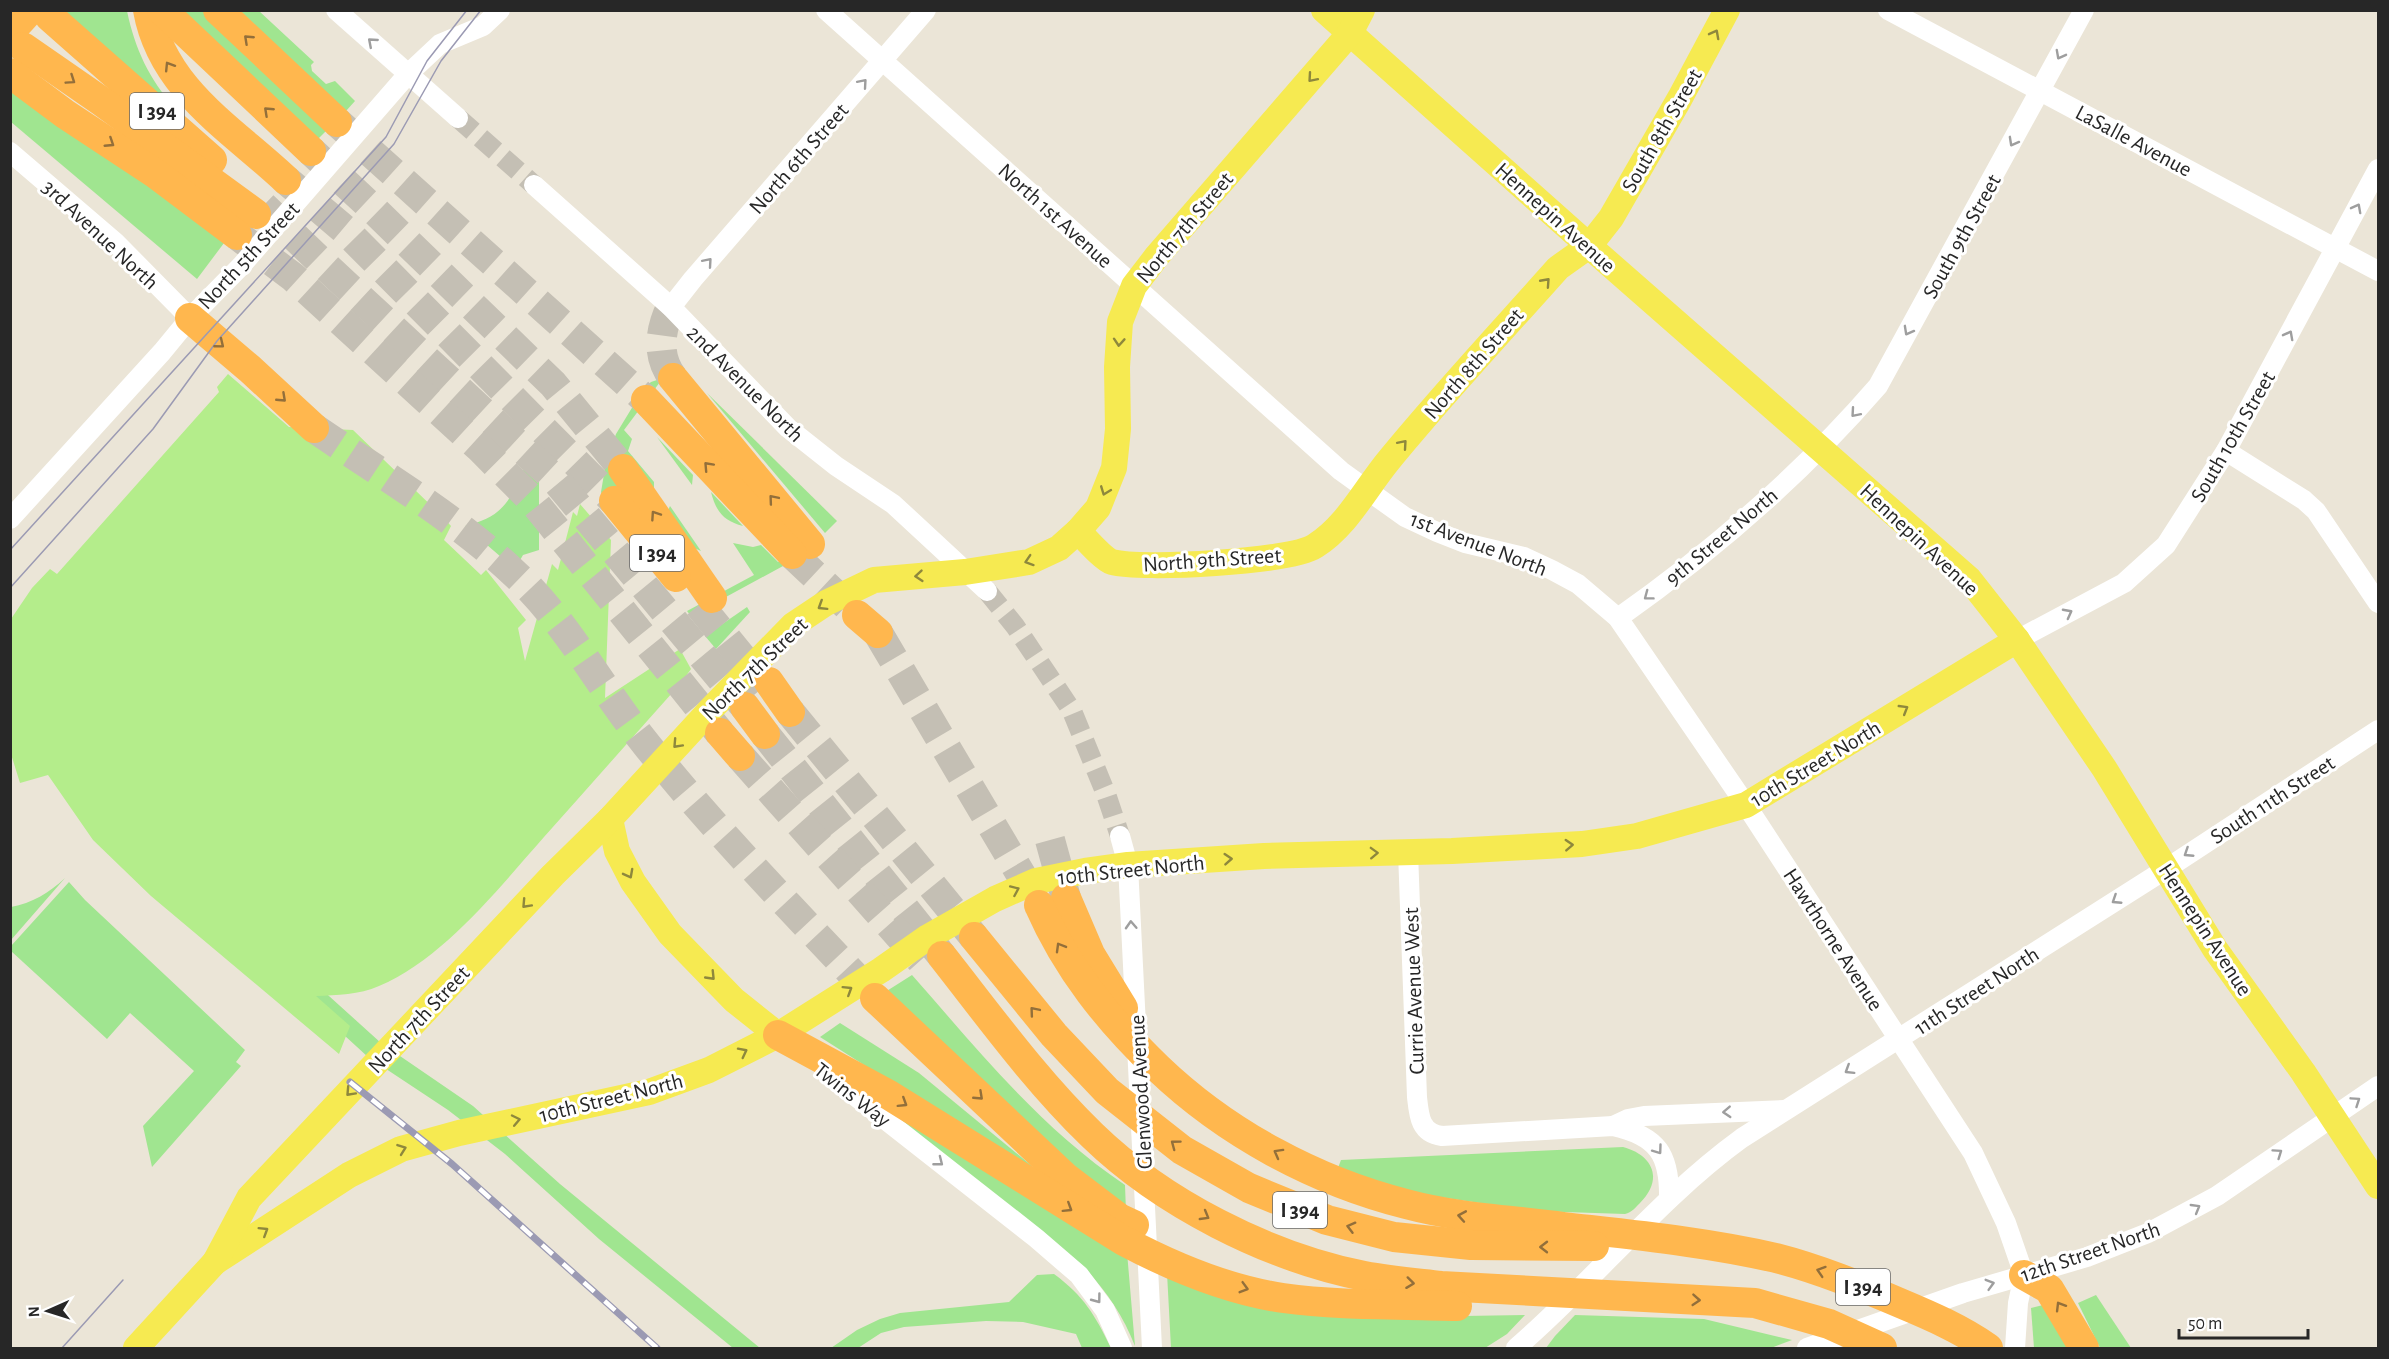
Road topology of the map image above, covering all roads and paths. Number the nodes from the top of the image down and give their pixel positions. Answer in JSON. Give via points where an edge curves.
{"nodes":[{"id":1,"x":218,"y":10,"type":"edge"},
{"id":2,"x":336,"y":10,"type":"edge"},
{"id":3,"x":500,"y":10,"type":"edge"},
{"id":4,"x":826,"y":10,"type":"edge"},
{"id":5,"x":926,"y":10,"type":"edge"},
{"id":6,"x":1324,"y":10,"type":"edge"},
{"id":7,"x":1362,"y":10,"type":"edge"},
{"id":8,"x":1727,"y":10,"type":"edge"},
{"id":9,"x":1888,"y":10,"type":"edge"},
{"id":10,"x":2084,"y":10,"type":"edge"},
{"id":11,"x":40,"y":14,"type":"edge"},
{"id":12,"x":155,"y":19,"type":"edge"},
{"id":13,"x":1350,"y":33,"type":"junction"},
{"id":14,"x":15,"y":51,"type":"edge"},
{"id":15,"x":882,"y":61,"type":"junction"},
{"id":16,"x":408,"y":74,"type":"junction"},
{"id":17,"x":2041,"y":91,"type":"junction"},
{"id":18,"x":458,"y":118,"type":"tunnel mouth"},
{"id":19,"x":337,"y":122,"type":"tunnel mouth"},
{"id":20,"x":311,"y":151,"type":"tunnel mouth"},
{"id":21,"x":10,"y":152,"type":"edge"},
{"id":22,"x":2379,"y":169,"type":"edge"},
{"id":23,"x":286,"y":180,"type":"tunnel mouth"},
{"id":24,"x":534,"y":185,"type":"tunnel mouth"},
{"id":25,"x":1589,"y":246,"type":"junction"},
{"id":26,"x":2336,"y":248,"type":"junction"},
{"id":27,"x":2379,"y":271,"type":"edge"},
{"id":28,"x":1134,"y":286,"type":"junction"},
{"id":29,"x":671,"y":307,"type":"junction"},
{"id":30,"x":190,"y":318,"type":"junction"},
{"id":31,"x":673,"y":378,"type":"tunnel mouth"},
{"id":32,"x":646,"y":400,"type":"tunnel mouth"},
{"id":33,"x":314,"y":428,"type":"tunnel mouth"},
{"id":34,"x":1820,"y":449,"type":"junction"},
{"id":35,"x":2226,"y":451,"type":"junction"},
{"id":36,"x":623,"y":469,"type":"tunnel mouth"},
{"id":37,"x":1367,"y":490,"type":"junction"},
{"id":38,"x":614,"y":501,"type":"tunnel mouth"},
{"id":39,"x":10,"y":519,"type":"edge"},
{"id":40,"x":1078,"y":531,"type":"junction"},
{"id":41,"x":965,"y":572,"type":"junction"},
{"id":42,"x":987,"y":591,"type":"tunnel mouth"},
{"id":43,"x":2379,"y":603,"type":"edge"},
{"id":44,"x":1618,"y":618,"type":"junction"},
{"id":45,"x":2017,"y":640,"type":"junction"},
{"id":46,"x":790,"y":712,"type":"tunnel mouth"},
{"id":47,"x":2379,"y":730,"type":"edge"},
{"id":48,"x":720,"y":733,"type":"tunnel mouth"},
{"id":49,"x":765,"y":734,"type":"tunnel mouth"},
{"id":50,"x":740,"y":756,"type":"tunnel mouth"},
{"id":51,"x":1746,"y":805,"type":"junction"},
{"id":52,"x":610,"y":819,"type":"junction"},
{"id":53,"x":1120,"y":836,"type":"tunnel mouth"},
{"id":54,"x":1408,"y":852,"type":"junction"},
{"id":55,"x":1128,"y":865,"type":"junction"},
{"id":56,"x":2166,"y":869,"type":"junction"},
{"id":57,"x":1053,"y":901,"type":"tunnel mouth"},
{"id":58,"x":974,"y":937,"type":"tunnel mouth"},
{"id":59,"x":934,"y":961,"type":"tunnel mouth"},
{"id":60,"x":875,"y":998,"type":"tunnel mouth"},
{"id":61,"x":788,"y":1028,"type":"junction"},
{"id":62,"x":1899,"y":1039,"type":"junction"},
{"id":63,"x":2379,"y":1086,"type":"edge"},
{"id":64,"x":1785,"y":1110,"type":"junction"},
{"id":65,"x":2333,"y":1116,"type":"junction"},
{"id":66,"x":1613,"y":1126,"type":"junction"},
{"id":67,"x":1424,"y":1128,"type":"joint"},
{"id":68,"x":2379,"y":1186,"type":"edge"},
{"id":69,"x":1664,"y":1205,"type":"junction"},
{"id":70,"x":1728,"y":1248,"type":"junction"},
{"id":71,"x":215,"y":1262,"type":"junction"},
{"id":72,"x":2024,"y":1275,"type":"junction"},
{"id":73,"x":1637,"y":1296,"type":"junction"},
{"id":74,"x":1400,"y":1304,"type":"junction"},
{"id":75,"x":1540,"y":1328,"type":"junction"},
{"id":76,"x":2016,"y":1342,"type":"edge"},
{"id":77,"x":136,"y":1348,"type":"edge"},
{"id":78,"x":1122,"y":1348,"type":"edge"},
{"id":79,"x":1152,"y":1348,"type":"edge"},
{"id":80,"x":1516,"y":1348,"type":"edge"},
{"id":81,"x":1535,"y":1348,"type":"edge"},
{"id":82,"x":1808,"y":1348,"type":"edge"},
{"id":83,"x":1882,"y":1348,"type":"edge"},
{"id":84,"x":1988,"y":1348,"type":"edge"},
{"id":85,"x":2084,"y":1348,"type":"edge"}],
"edges":[{"from":19,"to":1,"type":"highway","one_way":true},
{"from":16,"to":2,"type":"street","one_way":true},
{"from":3,"to":16,"type":"street","name":"North 5th Street","via":[[483,26],[440,44]]},
{"from":4,"to":15,"type":"street","name":"North 1st Avenue"},
{"from":5,"to":15,"type":"street","name":"North 6th Street"},
{"from":6,"to":13,"type":"main road","name":"Hennepin Avenue"},
{"from":7,"to":13,"type":"main road","name":"North 7th Street"},
{"from":25,"to":8,"type":"main road","name":"South 8th Street","one_way":true,"via":[[1611,218]]},
{"from":9,"to":17,"type":"street","name":"LaSalle Avenue"},
{"from":10,"to":17,"type":"street","name":"South 9th Street","one_way":true},
{"from":11,"to":14,"type":"highway"},
{"from":14,"to":11,"type":"highway","number":"I 394","one_way":true,"via":[[101,100],[252,218]]},
{"from":20,"to":12,"type":"highway","one_way":true},
{"from":23,"to":12,"type":"highway","number":"I 394","one_way":true,"via":[[192,97],[170,68]]},
{"from":13,"to":25,"type":"main road","name":"Hennepin Avenue"},
{"from":13,"to":28,"type":"main road","name":"North 7th Street","one_way":true},
{"from":15,"to":28,"type":"street","name":"North 1st Avenue"},
{"from":29,"to":15,"type":"street","name":"North 6th Street","one_way":true},
{"from":16,"to":18,"type":"street"},
{"from":16,"to":30,"type":"street","name":"North 5th Street","via":[[241,266]]},
{"from":17,"to":26,"type":"street","name":"LaSalle Avenue"},
{"from":17,"to":34,"type":"street","name":"South 9th Street","one_way":true,"via":[[1878,386]]},
{"from":21,"to":30,"type":"street","name":"3rd Avenue North","via":[[115,242]]},
{"from":26,"to":22,"type":"street","name":"South 10th Street","one_way":true},
{"from":24,"to":29,"type":"street","name":"2nd Avenue North"},
{"from":25,"to":34,"type":"main road","name":"Hennepin Avenue"},
{"from":37,"to":25,"type":"main road","name":"North 8th Street","one_way":true,"via":[[1387,461],[1558,268]]},
{"from":26,"to":27,"type":"street","name":"LaSalle Avenue"},
{"from":35,"to":26,"type":"street","name":"South 10th Street","one_way":true},
{"from":28,"to":37,"type":"street","name":"North 1st Avenue"},
{"from":28,"to":40,"type":"main road","name":"North 7th Street","one_way":true,"via":[[1120,322],[1114,468],[1098,508]]},
{"from":29,"to":41,"type":"street","name":"2nd Avenue North","via":[[789,428],[892,504]]},
{"from":30,"to":33,"type":"highway","one_way":true},
{"from":30,"to":39,"type":"street","name":"North 5th Street"},
{"from":31,"to":32,"type":"highway","via":[[801,549]]},
{"from":34,"to":44,"type":"street","name":"9th Street North","one_way":true,"via":[[1711,549]]},
{"from":34,"to":45,"type":"main road","name":"Hennepin Avenue","via":[[1969,579]]},
{"from":35,"to":43,"type":"street","via":[[2316,511]]},
{"from":45,"to":35,"type":"street","name":"South 10th Street","one_way":true,"via":[[2124,584],[2166,545]]},
{"from":38,"to":36,"type":"highway","number":"I 394","one_way":true,"via":[[705,602]]},
{"from":37,"to":40,"type":"main road","name":"North 9th Street","via":[[1334,531],[1314,548],[1283,556],[1216,563],[1109,562]]},
{"from":37,"to":44,"type":"street","name":"1st Avenue North","via":[[1405,517],[1437,532],[1524,557],[1552,570],[1578,584]]},
{"from":40,"to":41,"type":"main road","name":"North 7th Street","one_way":true,"via":[[1059,548],[1029,562]]},
{"from":41,"to":42,"type":"street"},
{"from":41,"to":52,"type":"main road","name":"North 7th Street","one_way":true,"via":[[874,580],[826,603],[793,625]]},
{"from":44,"to":51,"type":"street","name":"Hawthorne Avenue"},
{"from":51,"to":45,"type":"main road","name":"10th Street North","one_way":true},
{"from":45,"to":56,"type":"main road","name":"Hennepin Avenue"},
{"from":46,"to":49,"type":"highway","via":[[760,692]]},
{"from":47,"to":56,"type":"street","name":"South 11th Street","one_way":true},
{"from":48,"to":50,"type":"highway"},
{"from":54,"to":51,"type":"main road","name":"10th Street North","one_way":true,"via":[[1608,842]]},
{"from":51,"to":62,"type":"street","name":"Hawthorne Avenue"},
{"from":52,"to":61,"type":"main road","name":"Twins Way","one_way":true,"via":[[617,851],[633,882],[670,934],[734,1000]]},
{"from":52,"to":71,"type":"main road","name":"North 7th Street","one_way":true,"via":[[249,1198]]},
{"from":53,"to":55,"type":"street","name":"Glenwood Avenue"},
{"from":55,"to":54,"type":"main road","name":"10th Street North","one_way":true},
{"from":54,"to":67,"type":"street","name":"Currie Avenue West","via":[[1417,1097]]},
{"from":61,"to":55,"type":"main road","name":"10th Street North","one_way":true,"via":[[928,937],[995,899],[1036,881]]},
{"from":79,"to":55,"type":"street","name":"Glenwood Avenue","one_way":true},
{"from":56,"to":62,"type":"street","name":"11th Street North","one_way":true},
{"from":56,"to":65,"type":"main road","name":"Hennepin Avenue","via":[[2215,949]]},
{"from":70,"to":57,"type":"highway","one_way":true,"via":[[1497,1221],[1408,1205],[1355,1189],[1306,1168],[1212,1113],[1172,1070],[1114,996]]},
{"from":70,"to":58,"type":"highway","number":"I 394","one_way":true,"via":[[1672,1244],[1445,1244],[1348,1227],[1269,1198],[1182,1150],[1119,1102],[1071,1054]]},
{"from":59,"to":73,"type":"highway","number":"I 394","one_way":true,"via":[[1025,1078],[1058,1109],[1150,1183],[1215,1222],[1287,1253],[1362,1275],[1441,1286]]},
{"from":60,"to":74,"type":"highway","one_way":true,"via":[[1065,1178],[1119,1218],[1175,1247],[1305,1287]]},
{"from":71,"to":61,"type":"main road","name":"10th Street North","one_way":true,"via":[[349,1175],[400,1149],[649,1092],[708,1070]]},
{"from":61,"to":74,"type":"highway","one_way":true,"via":[[1098,1227],[1153,1257],[1200,1275],[1283,1298]]},
{"from":61,"to":78,"type":"street","name":"Twins Way","one_way":true,"via":[[1079,1275],[1105,1310]]},
{"from":62,"to":64,"type":"street","name":"11th Street North","one_way":true},
{"from":62,"to":72,"type":"street","name":"Hawthorne Avenue","via":[[1979,1165],[2006,1222]]},
{"from":65,"to":63,"type":"street","name":"12th Street North","one_way":true},
{"from":64,"to":66,"type":"street","name":"11th Street North","one_way":true,"via":[[1639,1116]]},
{"from":64,"to":69,"type":"street","name":"11th Street North","via":[[1725,1151]]},
{"from":65,"to":68,"type":"main road","name":"Hennepin Avenue"},
{"from":72,"to":65,"type":"street","name":"12th Street North","one_way":true,"via":[[2119,1245],[2176,1220]]},
{"from":66,"to":67,"type":"street","name":"11th Street North","via":[[1442,1136]]},
{"from":66,"to":69,"type":"street","name":"11th Street North","one_way":true,"via":[[1641,1134],[1658,1147],[1668,1171]]},
{"from":69,"to":75,"type":"street","name":"11th Street North"},
{"from":84,"to":70,"type":"highway","number":"I 394","one_way":true,"via":[[1935,1318],[1848,1281],[1776,1258]]},
{"from":71,"to":77,"type":"main road","name":"North 7th Street"},
{"from":72,"to":76,"type":"street"},
{"from":82,"to":72,"type":"street","name":"12th Street North","one_way":true,"via":[[1955,1295]]},
{"from":85,"to":72,"type":"highway","one_way":true,"via":[[2049,1289]]},
{"from":73,"to":74,"type":"highway","via":[[1518,1307]]},
{"from":73,"to":83,"type":"highway","number":"I 394","one_way":true,"via":[[1755,1304],[1829,1324]]},
{"from":75,"to":80,"type":"street"},
{"from":75,"to":81,"type":"street"}]}
